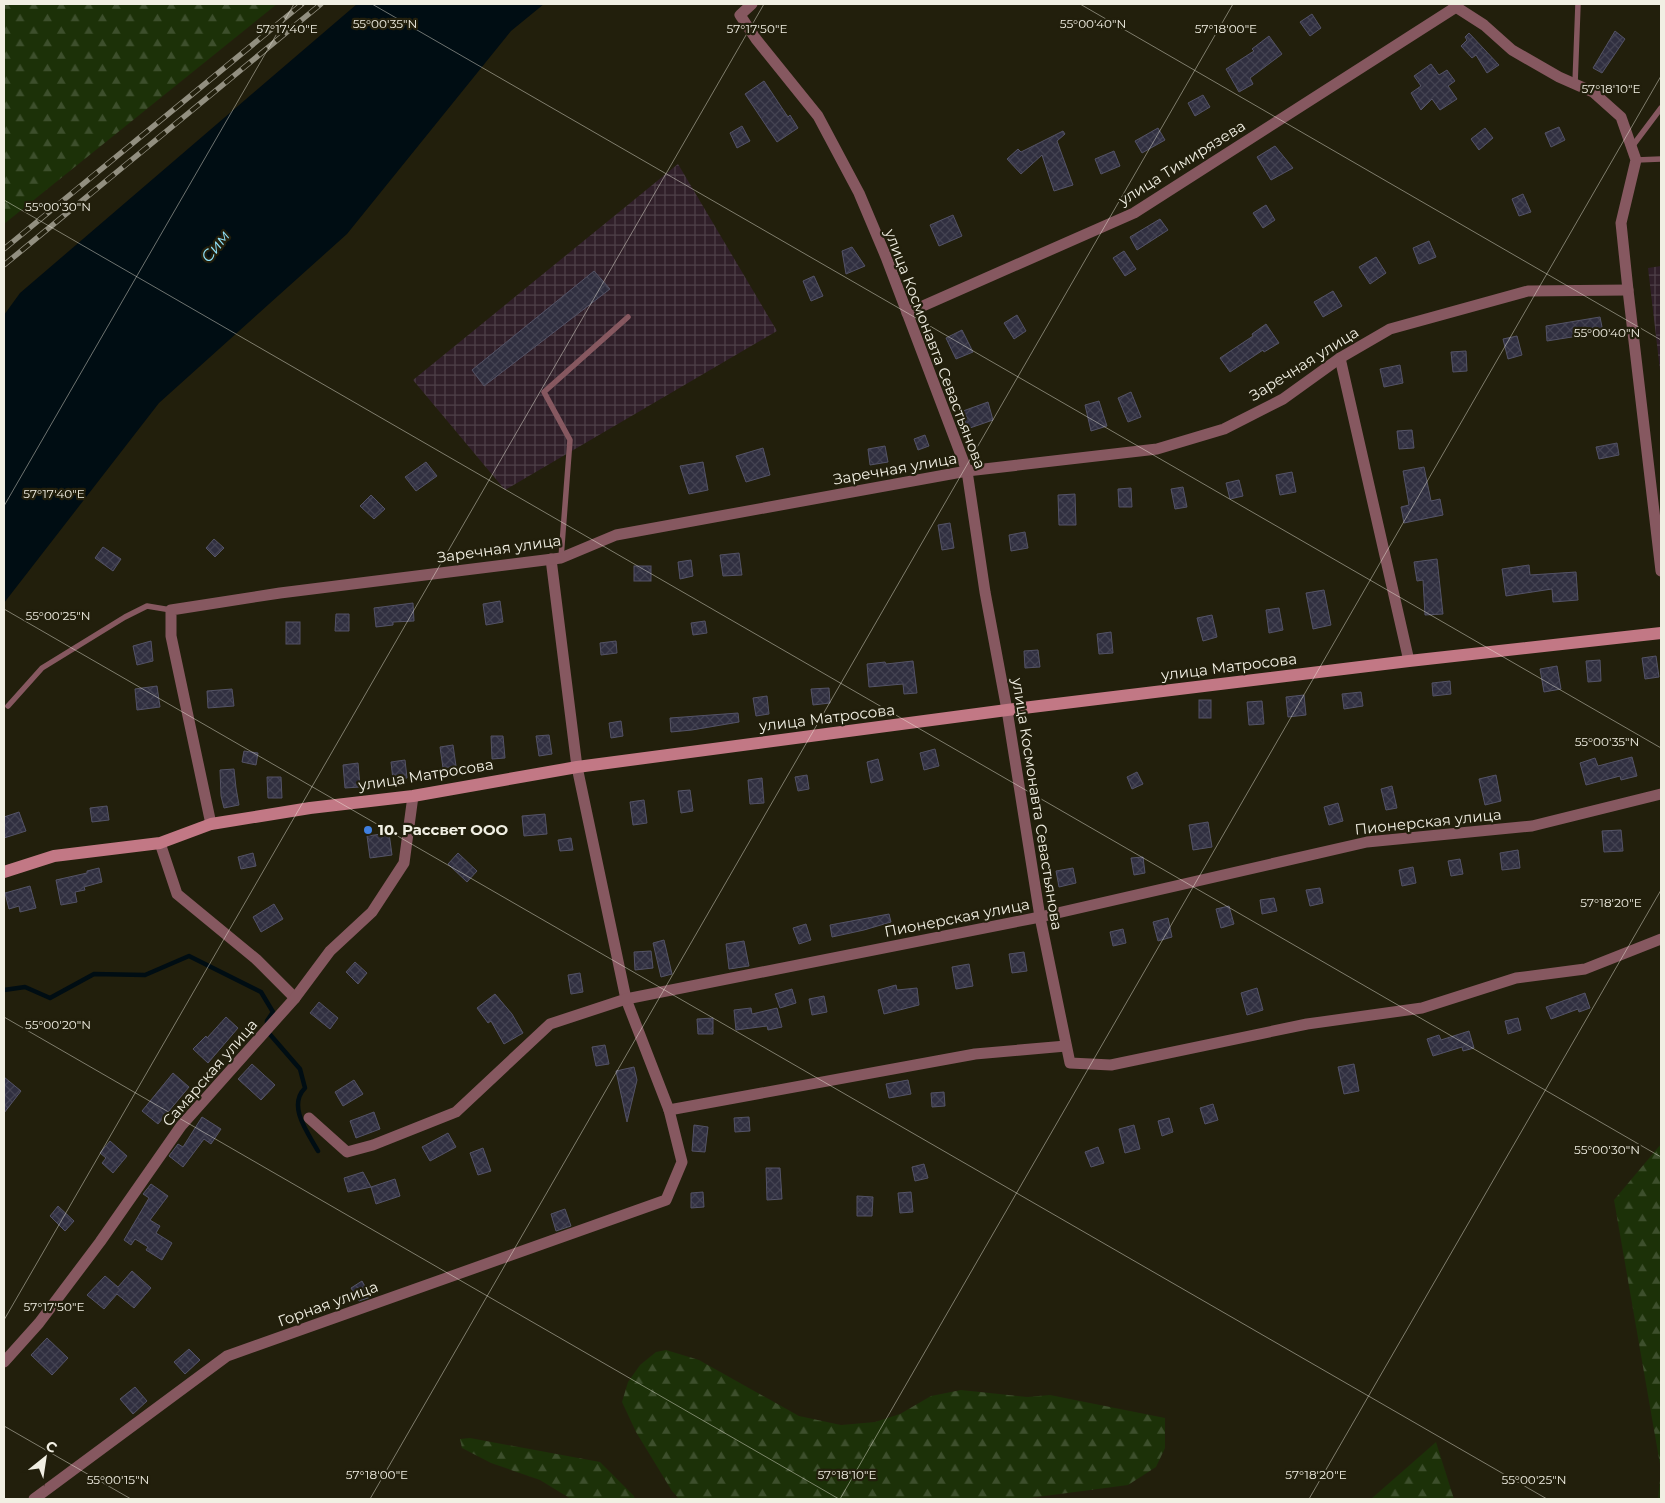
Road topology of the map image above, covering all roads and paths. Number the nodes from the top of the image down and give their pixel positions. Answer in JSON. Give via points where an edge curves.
{"nodes":[{"id":1,"x":752,"y":4,"type":"edge"},
{"id":2,"x":1578,"y":4,"type":"edge"},
{"id":3,"x":1455,"y":5,"type":"edge"},
{"id":4,"x":1575,"y":84,"type":"junction"},
{"id":5,"x":1661,"y":108,"type":"edge"},
{"id":6,"x":1632,"y":148,"type":"junction"},
{"id":7,"x":1661,"y":159,"type":"edge"},
{"id":8,"x":1636,"y":160,"type":"junction"},
{"id":9,"x":1628,"y":290,"type":"junction"},
{"id":10,"x":907,"y":313,"type":"junction"},
{"id":11,"x":628,"y":317,"type":"dead end"},
{"id":12,"x":1340,"y":358,"type":"junction"},
{"id":13,"x":967,"y":471,"type":"junction"},
{"id":14,"x":556,"y":558,"type":"junction"},
{"id":15,"x":1661,"y":571,"type":"edge"},
{"id":16,"x":171,"y":610,"type":"junction"},
{"id":17,"x":1661,"y":633,"type":"edge"},
{"id":18,"x":1409,"y":661,"type":"junction"},
{"id":19,"x":8,"y":706,"type":"dead end"},
{"id":20,"x":1006,"y":710,"type":"junction"},
{"id":21,"x":576,"y":767,"type":"junction"},
{"id":22,"x":1661,"y":794,"type":"edge"},
{"id":23,"x":413,"y":796,"type":"junction"},
{"id":24,"x":211,"y":824,"type":"junction"},
{"id":25,"x":160,"y":843,"type":"junction"},
{"id":26,"x":4,"y":872,"type":"edge"},
{"id":27,"x":1040,"y":917,"type":"junction"},
{"id":28,"x":1661,"y":939,"type":"edge"},
{"id":29,"x":295,"y":998,"type":"junction"},
{"id":30,"x":626,"y":999,"type":"junction"},
{"id":31,"x":1066,"y":1046,"type":"junction"},
{"id":32,"x":669,"y":1110,"type":"junction"},
{"id":33,"x":309,"y":1118,"type":"dead end"},
{"id":34,"x":4,"y":1362,"type":"edge"},
{"id":35,"x":34,"y":1499,"type":"edge"}],
"edges":[{"from":1,"to":10,"type":"street","name":"улица Космонавта Севастьянова","via":[[740,15],[818,116],[858,193]]},
{"from":2,"to":4,"type":"lane"},
{"from":3,"to":4,"type":"street","via":[[1512,50]]},
{"from":3,"to":10,"type":"street","name":"улица Тимирязева","via":[[1134,213]]},
{"from":4,"to":6,"type":"street","via":[[1593,92],[1621,117]]},
{"from":5,"to":6,"type":"lane"},
{"from":6,"to":8,"type":"street"},
{"from":7,"to":8,"type":"lane"},
{"from":8,"to":9,"type":"street","via":[[1621,223]]},
{"from":9,"to":12,"type":"street","name":"Заречная улица","via":[[1528,290],[1390,329]]},
{"from":9,"to":15,"type":"street"},
{"from":10,"to":13,"type":"street","name":"улица Космонавта Севастьянова"},
{"from":11,"to":14,"type":"lane","via":[[544,392],[570,440]]},
{"from":12,"to":13,"type":"street","name":"Заречная улица","via":[[1283,399],[1224,429],[1157,450]]},
{"from":12,"to":18,"type":"street"},
{"from":13,"to":14,"type":"street","name":"Заречная улица","via":[[616,535]]},
{"from":13,"to":20,"type":"street","name":"улица Космонавта Севастьянова"},
{"from":14,"to":16,"type":"street","name":"Заречная улица"},
{"from":14,"to":21,"type":"street"},
{"from":16,"to":19,"type":"lane","name":"Заречная улица","via":[[147,606],[125,617],[42,668]]},
{"from":16,"to":24,"type":"street","via":[[170,636]]},
{"from":17,"to":18,"type":"main road","name":"улица Матросова"},
{"from":18,"to":20,"type":"main road","name":"улица Матросова"},
{"from":20,"to":21,"type":"main road","name":"улица Матросова"},
{"from":20,"to":27,"type":"street","name":"улица Космонавта Севастьянова"},
{"from":21,"to":23,"type":"main road","name":"улица Матросова"},
{"from":21,"to":30,"type":"street"},
{"from":22,"to":27,"type":"street","name":"Пионерская улица","via":[[1532,826],[1367,842]]},
{"from":23,"to":24,"type":"main road","name":"улица Матросова"},
{"from":23,"to":29,"type":"street","name":"Самарская улица","via":[[404,863],[372,912],[330,952]]},
{"from":24,"to":25,"type":"main road","name":"улица Матросова"},
{"from":25,"to":26,"type":"main road","name":"улица Матросова","via":[[54,856]]},
{"from":25,"to":29,"type":"street","via":[[177,894],[256,959]]},
{"from":27,"to":30,"type":"street","name":"Пионерская улица"},
{"from":27,"to":31,"type":"street","name":"улица Космонавта Севастьянова"},
{"from":28,"to":31,"type":"street","name":"улица Космонавта Севастьянова","via":[[1585,969],[1516,978],[1422,1008],[1307,1024],[1111,1065],[1070,1063]]},
{"from":29,"to":34,"type":"street","name":"Самарская улица","via":[[181,1126],[100,1242],[39,1323]]},
{"from":30,"to":32,"type":"street"},
{"from":30,"to":33,"type":"street","name":"Пионерская улица","via":[[550,1024],[456,1112],[373,1145],[347,1152]]},
{"from":31,"to":32,"type":"street","via":[[975,1054]]},
{"from":32,"to":35,"type":"street","name":"Горная улица","via":[[682,1162],[666,1200],[228,1356]]}]}
